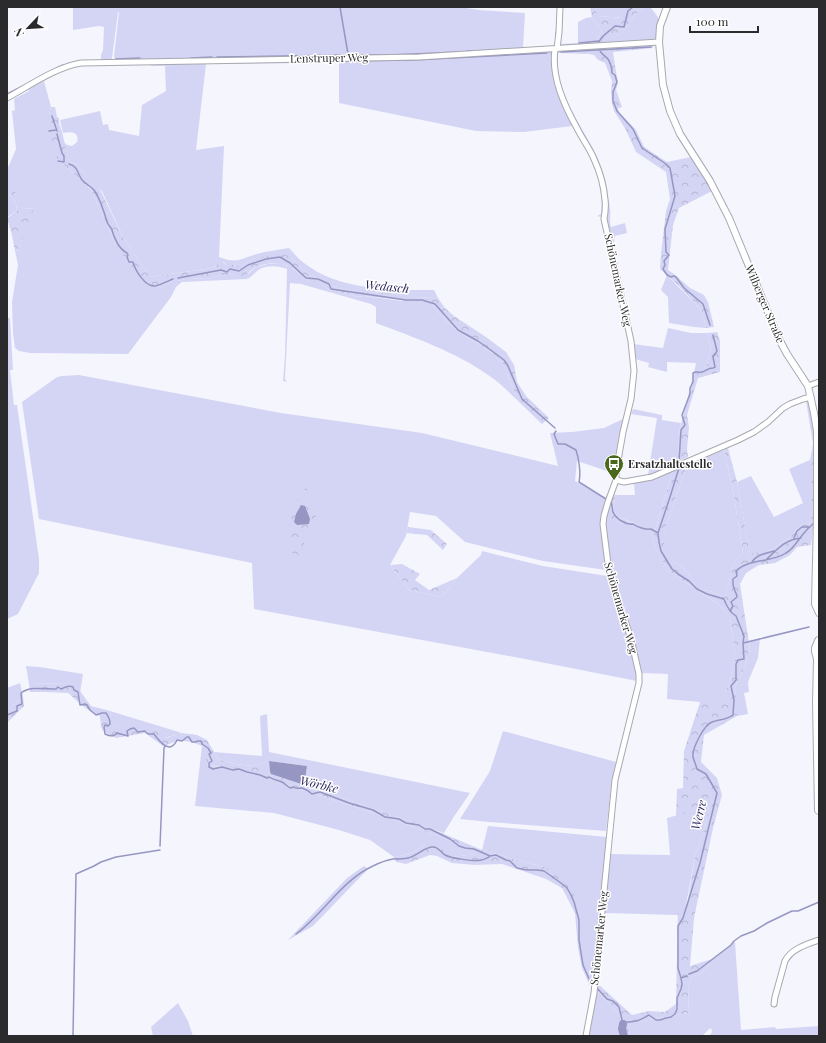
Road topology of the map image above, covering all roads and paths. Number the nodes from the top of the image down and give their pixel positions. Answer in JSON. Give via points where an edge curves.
{"nodes":[{"id":1,"x":560,"y":7,"type":"edge"},
{"id":2,"x":667,"y":7,"type":"edge"},
{"id":3,"x":659,"y":42,"type":"junction"},
{"id":4,"x":556,"y":49,"type":"junction"},
{"id":5,"x":7,"y":98,"type":"edge"},
{"id":6,"x":819,"y":382,"type":"edge"},
{"id":7,"x":808,"y":386,"type":"junction"},
{"id":8,"x":811,"y":398,"type":"junction"},
{"id":9,"x":616,"y":480,"type":"junction"},
{"id":10,"x":819,"y":614,"type":"edge"},
{"id":11,"x":819,"y":642,"type":"edge"},
{"id":12,"x":818,"y":657,"type":"edge"},
{"id":13,"x":819,"y":810,"type":"edge"},
{"id":14,"x":819,"y":940,"type":"edge"},
{"id":15,"x":774,"y":1004,"type":"dead end"},
{"id":16,"x":586,"y":1036,"type":"edge"}],
"edges":[{"from":1,"to":4,"type":"street","name":"Schönemarker Weg"},
{"from":2,"to":3,"type":"street","name":"Wilberger Straße","via":[[660,26]]},
{"from":3,"to":4,"type":"street","name":"Lenstruper Weg"},
{"from":3,"to":7,"type":"street","name":"Wilberger Straße","via":[[663,86],[675,125],[716,191],[779,339]]},
{"from":4,"to":5,"type":"street","name":"Lenstruper Weg","via":[[419,57],[81,63],[60,69]]},
{"from":4,"to":9,"type":"street","name":"Schönemarker Weg","via":[[553,59],[554,73],[563,100],[602,180],[604,219],[633,357],[634,384]]},
{"from":6,"to":7,"type":"street"},
{"from":7,"to":8,"type":"street","name":"Wilberger Straße"},
{"from":8,"to":9,"type":"street","via":[[783,408],[754,432],[738,440],[652,477],[624,482]]},
{"from":8,"to":10,"type":"street","name":"Wilberger Straße","via":[[817,441],[815,604]]},
{"from":9,"to":16,"type":"street","name":"Schönemarker Weg","via":[[604,516],[604,537],[609,572],[630,639],[639,683],[615,780],[594,989]]},
{"from":11,"to":12,"type":"main road","via":[[816,649]]},
{"from":12,"to":13,"type":"main road"},
{"from":14,"to":15,"type":"street","via":[[788,956]]}]}
